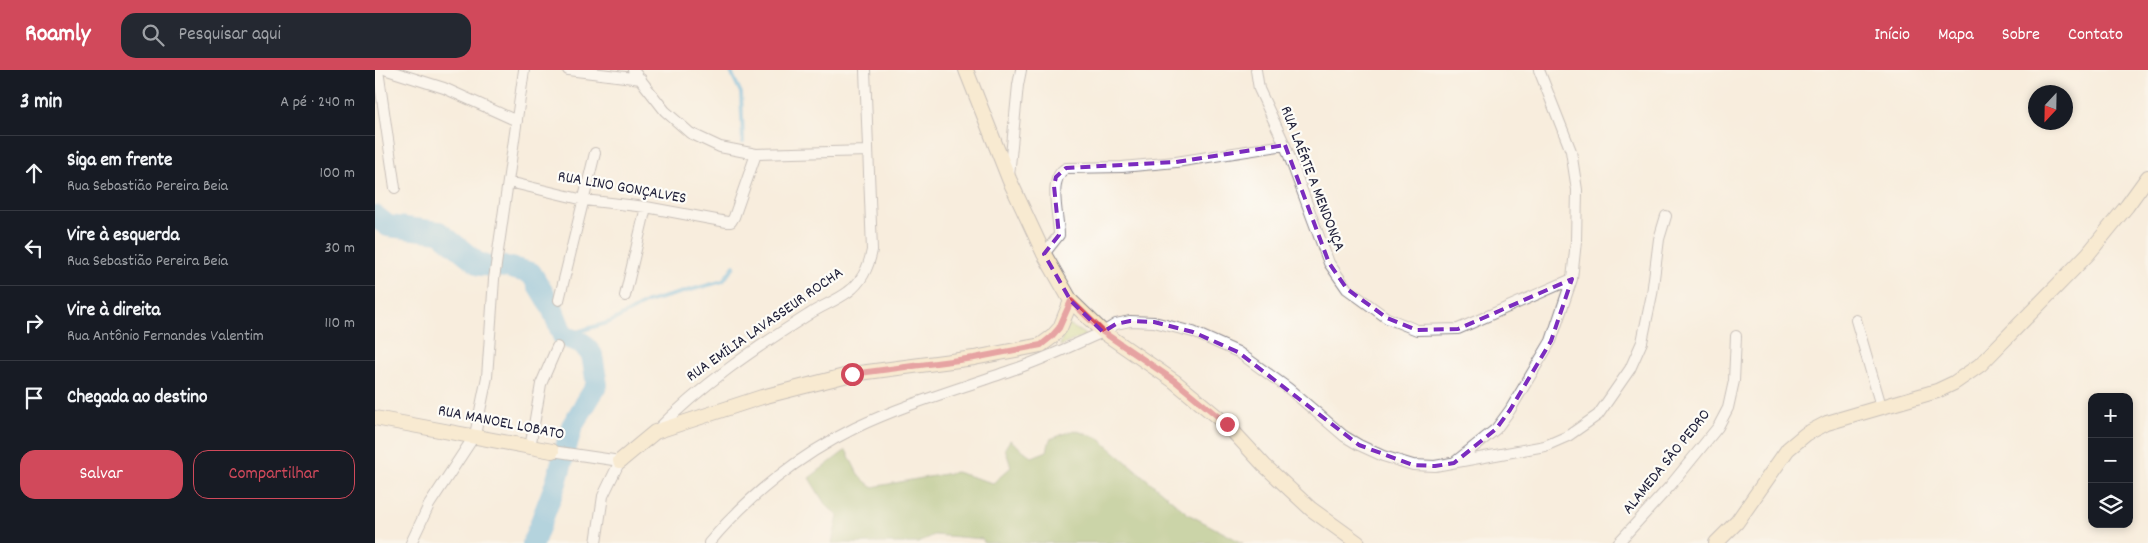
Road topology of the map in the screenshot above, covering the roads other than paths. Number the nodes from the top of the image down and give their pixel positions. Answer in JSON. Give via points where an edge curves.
{"nodes":[{"id":1,"x":378,"y":70,"type":"edge"},
{"id":2,"x":387,"y":70,"type":"edge"},
{"id":3,"x":524,"y":70,"type":"edge"},
{"id":4,"x":569,"y":70,"type":"edge"},
{"id":5,"x":633,"y":70,"type":"edge"},
{"id":6,"x":865,"y":70,"type":"edge"},
{"id":7,"x":966,"y":70,"type":"edge"},
{"id":8,"x":1021,"y":70,"type":"edge"},
{"id":9,"x":1256,"y":70,"type":"edge"},
{"id":10,"x":1539,"y":70,"type":"edge"},
{"id":11,"x":641,"y":79,"type":"junction"},
{"id":12,"x":517,"y":121,"type":"junction"},
{"id":13,"x":1285,"y":145,"type":"junction"},
{"id":14,"x":867,"y":151,"type":"junction"},
{"id":15,"x":595,"y":152,"type":"dead end"},
{"id":16,"x":756,"y":154,"type":"junction"},
{"id":17,"x":2148,"y":176,"type":"edge"},
{"id":18,"x":1009,"y":180,"type":"junction"},
{"id":19,"x":509,"y":182,"type":"junction"},
{"id":20,"x":395,"y":188,"type":"dead end"},
{"id":21,"x":584,"y":200,"type":"junction"},
{"id":22,"x":646,"y":207,"type":"junction"},
{"id":23,"x":1666,"y":216,"type":"dead end"},
{"id":24,"x":1044,"y":254,"type":"junction"},
{"id":25,"x":1572,"y":279,"type":"junction"},
{"id":26,"x":625,"y":296,"type":"dead end"},
{"id":27,"x":559,"y":300,"type":"dead end"},
{"id":28,"x":1071,"y":301,"type":"junction"},
{"id":29,"x":1856,"y":320,"type":"dead end"},
{"id":30,"x":1103,"y":332,"type":"junction"},
{"id":31,"x":1736,"y":336,"type":"dead end"},
{"id":32,"x":557,"y":347,"type":"dead end"},
{"id":33,"x":1881,"y":406,"type":"junction"},
{"id":34,"x":375,"y":418,"type":"edge"},
{"id":35,"x":655,"y":432,"type":"junction"},
{"id":36,"x":475,"y":436,"type":"junction"},
{"id":37,"x":530,"y":448,"type":"junction"},
{"id":38,"x":552,"y":451,"type":"joint"},
{"id":39,"x":620,"y":461,"type":"junction"},
{"id":40,"x":1454,"y":463,"type":"junction"},
{"id":41,"x":411,"y":543,"type":"edge"},
{"id":42,"x":596,"y":543,"type":"edge"},
{"id":43,"x":709,"y":543,"type":"edge"},
{"id":44,"x":1358,"y":543,"type":"edge"},
{"id":45,"x":1618,"y":543,"type":"edge"},
{"id":46,"x":1716,"y":543,"type":"edge"}],
"edges":[{"from":1,"to":20,"type":"street"},
{"from":2,"to":12,"type":"street","via":[[444,88]]},
{"from":3,"to":12,"type":"street"},
{"from":4,"to":11,"type":"street"},
{"from":5,"to":11,"type":"street"},
{"from":6,"to":14,"type":"street","name":"RUA EMÍLIA LAVASSEUR ROCHA"},
{"from":7,"to":18,"type":"street"},
{"from":8,"to":18,"type":"street"},
{"from":9,"to":13,"type":"street","name":"RUA LAÉRTE A MENDONÇA","via":[[1259,89]]},
{"from":10,"to":25,"type":"street","via":[[1571,151],[1577,190]]},
{"from":11,"to":16,"type":"street","via":[[665,111],[690,133],[719,147]]},
{"from":12,"to":19,"type":"street"},
{"from":13,"to":24,"type":"street","via":[[1176,162],[1066,168],[1056,177],[1054,186],[1059,235]]},
{"from":13,"to":25,"type":"street","name":"RUA LAÉRTE A MENDONÇA","via":[[1329,263],[1347,288],[1387,318],[1417,330],[1458,329]]},
{"from":14,"to":16,"type":"street"},
{"from":14,"to":35,"type":"street","name":"RUA EMÍLIA LAVASSEUR ROCHA","via":[[872,250],[869,265],[859,281],[849,292],[809,314],[725,371]]},
{"from":15,"to":21,"type":"street"},
{"from":16,"to":22,"type":"street","name":"RUA LINO GONÇALVES","via":[[731,222]]},
{"from":17,"to":33,"type":"street","via":[[2088,254],[1980,365],[1954,383]]},
{"from":18,"to":24,"type":"street"},
{"from":19,"to":21,"type":"street","name":"RUA LINO GONÇALVES"},
{"from":19,"to":36,"type":"street","via":[[493,279],[487,377]]},
{"from":21,"to":22,"type":"street","name":"RUA LINO GONÇALVES"},
{"from":21,"to":27,"type":"street"},
{"from":22,"to":26,"type":"street"},
{"from":23,"to":40,"type":"street","via":[[1659,239],[1642,342],[1630,369],[1598,415],[1568,436],[1545,446]]},
{"from":24,"to":28,"type":"street"},
{"from":25,"to":40,"type":"street","via":[[1551,342],[1510,410],[1496,429]]},
{"from":28,"to":30,"type":"street"},
{"from":28,"to":35,"type":"street","via":[[1059,328],[1041,345],[820,381]]},
{"from":29,"to":33,"type":"street"},
{"from":30,"to":40,"type":"street","via":[[1116,324],[1130,321],[1154,322],[1193,332],[1238,352],[1359,445],[1413,465]]},
{"from":30,"to":43,"type":"street","via":[[1014,370],[936,395],[854,429],[799,461],[749,500]]},
{"from":30,"to":44,"type":"street","via":[[1175,381],[1227,424],[1311,510]]},
{"from":31,"to":45,"type":"street","name":"ALAMEDA SÃO PEDRO","via":[[1734,381],[1728,408],[1718,427]]},
{"from":32,"to":37,"type":"street","via":[[541,384]]},
{"from":33,"to":46,"type":"street","via":[[1827,423],[1806,434],[1788,449],[1737,522]]},
{"from":34,"to":36,"type":"street","name":"RUA MANOEL LOBATO"},
{"from":35,"to":39,"type":"street","name":"RUA EMÍLIA LAVASSEUR ROCHA"},
{"from":36,"to":37,"type":"street","name":"RUA MANOEL LOBATO"},
{"from":36,"to":41,"type":"street","via":[[429,504]]},
{"from":37,"to":38,"type":"street","name":"RUA MANOEL LOBATO"},
{"from":38,"to":39,"type":"street","name":"RUA MANOEL LOBATO"},
{"from":39,"to":42,"type":"street","via":[[603,496]]}]}
